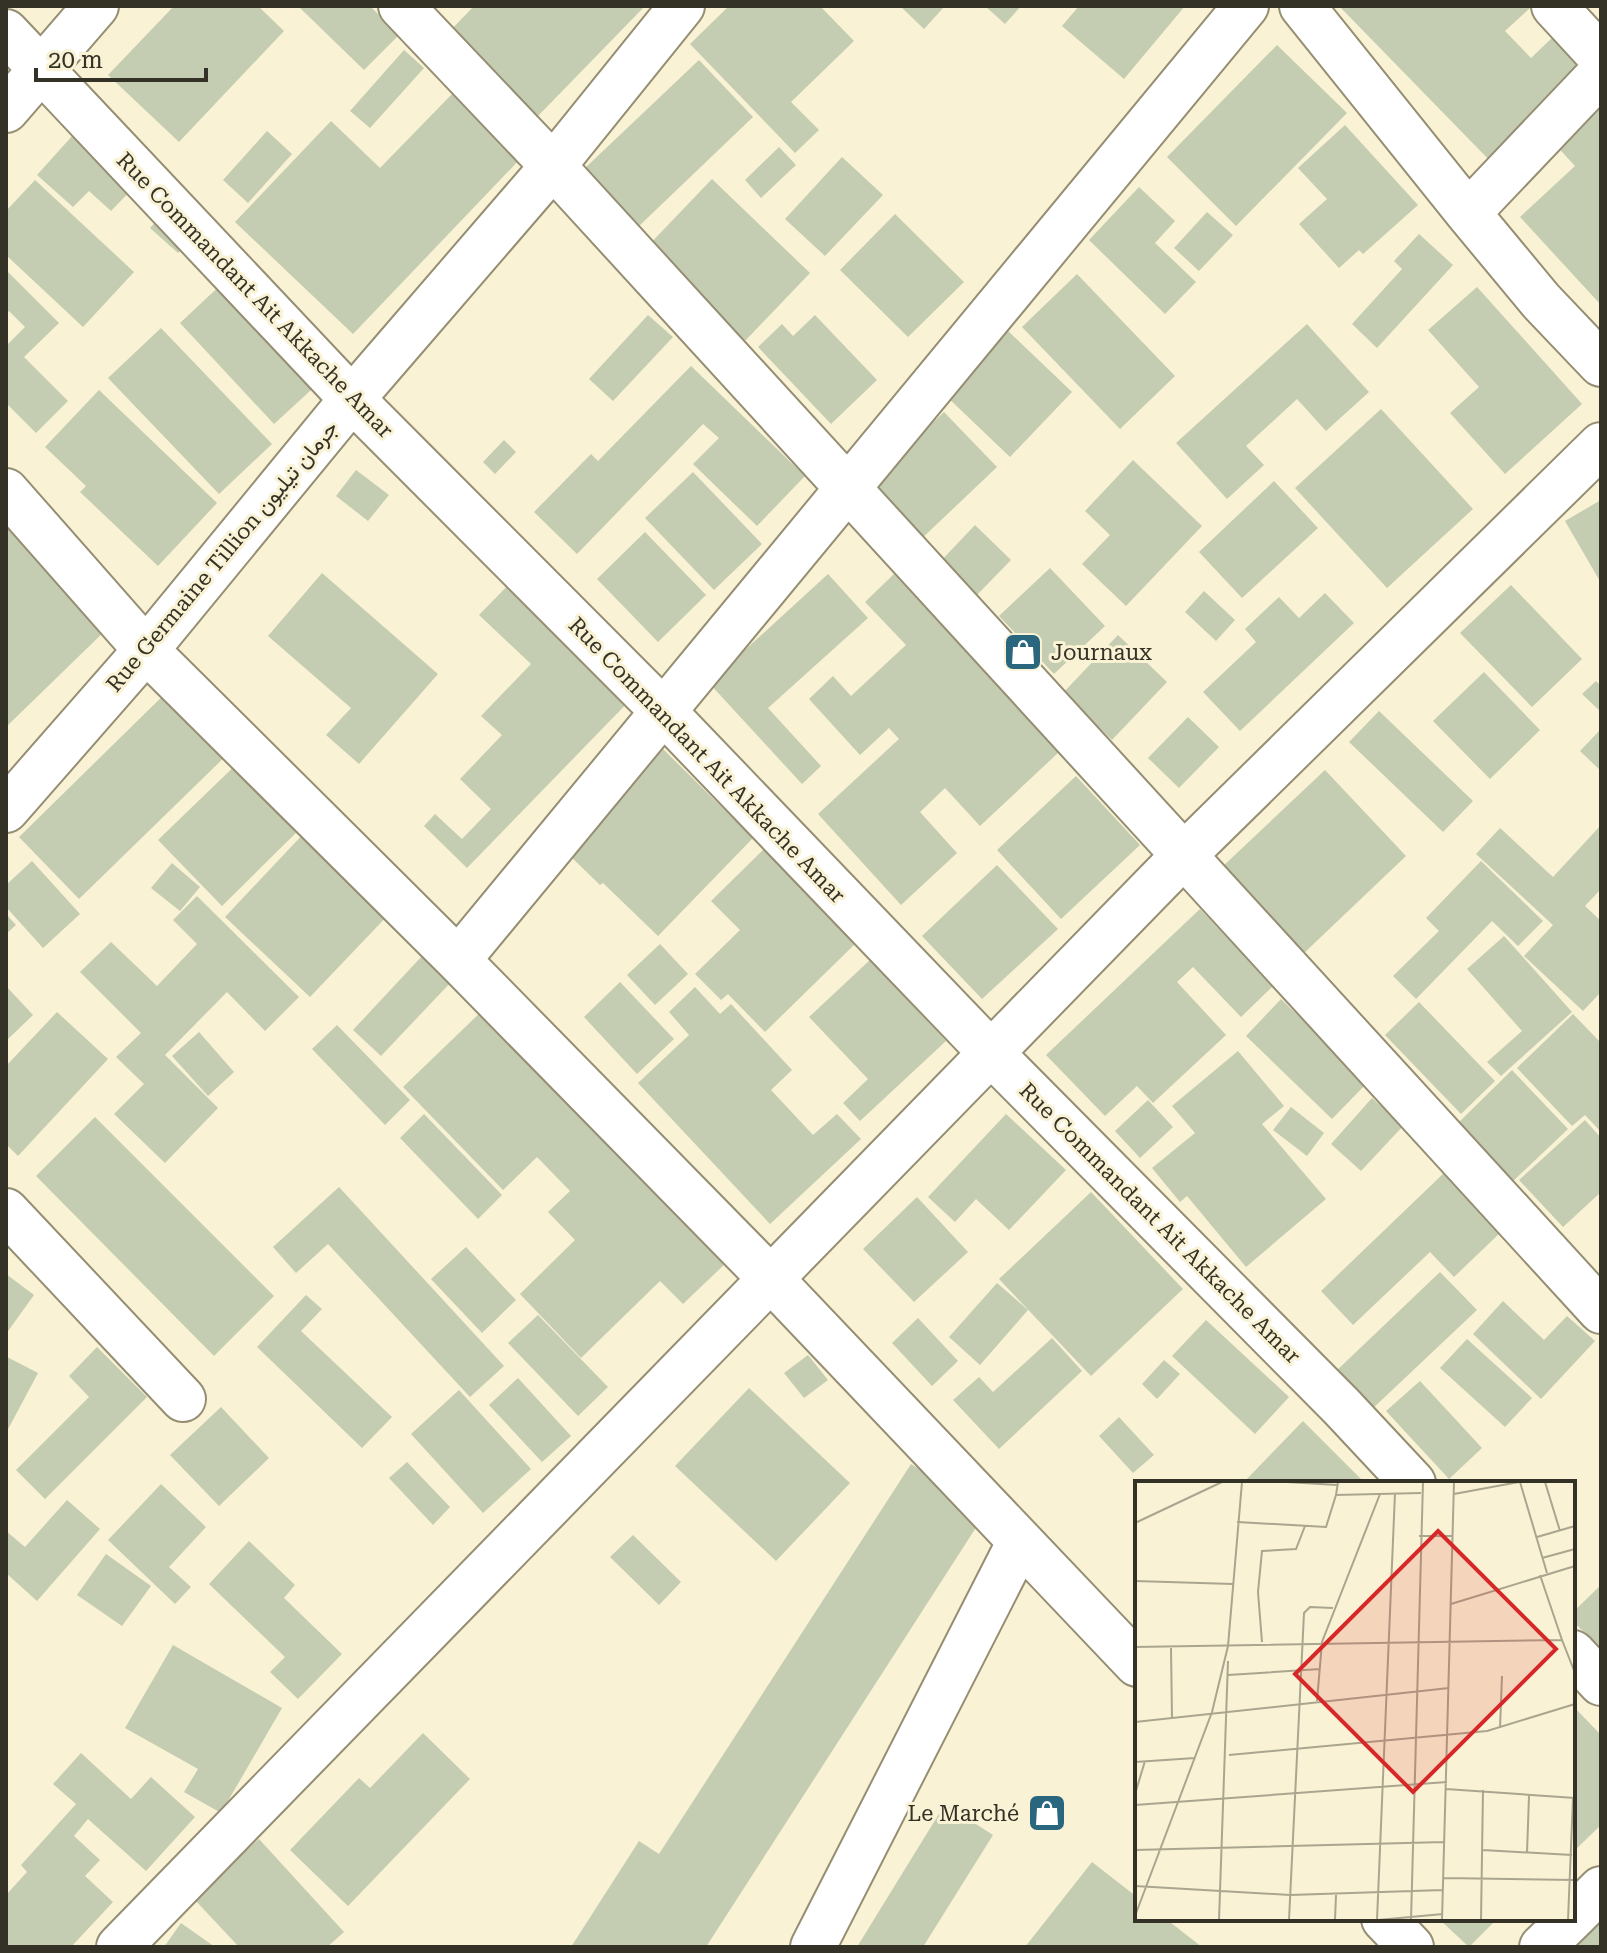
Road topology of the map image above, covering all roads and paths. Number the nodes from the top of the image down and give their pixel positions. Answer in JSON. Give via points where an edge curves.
{"nodes":[{"id":1,"x":96,"y":6,"type":"edge"},
{"id":2,"x":401,"y":6,"type":"edge"},
{"id":3,"x":682,"y":6,"type":"edge"},
{"id":4,"x":1246,"y":6,"type":"edge"},
{"id":5,"x":1302,"y":6,"type":"edge"},
{"id":6,"x":1554,"y":6,"type":"edge"},
{"id":7,"x":6,"y":32,"type":"edge"},
{"id":8,"x":1601,"y":57,"type":"edge"},
{"id":9,"x":41,"y":69,"type":"junction"},
{"id":10,"x":1601,"y":73,"type":"edge"},
{"id":11,"x":6,"y":110,"type":"edge"},
{"id":12,"x":553,"y":166,"type":"junction"},
{"id":13,"x":1468,"y":213,"type":"junction"},
{"id":14,"x":1601,"y":364,"type":"edge"},
{"id":15,"x":352,"y":399,"type":"junction"},
{"id":16,"x":1601,"y":445,"type":"edge"},
{"id":17,"x":847,"y":489,"type":"junction"},
{"id":18,"x":6,"y":491,"type":"edge"},
{"id":19,"x":146,"y":650,"type":"junction"},
{"id":20,"x":663,"y":711,"type":"junction"},
{"id":21,"x":6,"y":810,"type":"edge"},
{"id":22,"x":1184,"y":855,"type":"junction"},
{"id":23,"x":458,"y":960,"type":"junction"},
{"id":24,"x":992,"y":1054,"type":"junction"},
{"id":25,"x":6,"y":1211,"type":"edge"},
{"id":26,"x":770,"y":1278,"type":"junction"},
{"id":27,"x":1601,"y":1311,"type":"edge"},
{"id":28,"x":183,"y":1399,"type":"dead end"},
{"id":29,"x":1411,"y":1481,"type":"edge"},
{"id":30,"x":1019,"y":1543,"type":"junction"},
{"id":31,"x":1575,"y":1655,"type":"edge"},
{"id":32,"x":1135,"y":1662,"type":"edge"},
{"id":33,"x":1601,"y":1683,"type":"edge"},
{"id":34,"x":1601,"y":1889,"type":"edge"},
{"id":35,"x":1575,"y":1915,"type":"edge"},
{"id":36,"x":1386,"y":1921,"type":"edge"},
{"id":37,"x":1569,"y":1921,"type":"edge"},
{"id":38,"x":119,"y":1947,"type":"edge"},
{"id":39,"x":813,"y":1947,"type":"edge"},
{"id":40,"x":1411,"y":1947,"type":"edge"},
{"id":41,"x":1542,"y":1947,"type":"edge"}],
"edges":[{"from":1,"to":9,"type":"street"},
{"from":2,"to":12,"type":"street"},
{"from":3,"to":12,"type":"street","name":"Rue Germaine Tillion جرمان تيليون"},
{"from":4,"to":17,"type":"street"},
{"from":5,"to":13,"type":"street"},
{"from":6,"to":8,"type":"street"},
{"from":7,"to":9,"type":"street","name":"Rue Commandant Ait Akkache Amar"},
{"from":9,"to":11,"type":"street"},
{"from":9,"to":15,"type":"street","name":"Rue Commandant Ait Akkache Amar"},
{"from":10,"to":13,"type":"street"},
{"from":12,"to":15,"type":"street","name":"Rue Germaine Tillion جرمان تيليون"},
{"from":12,"to":17,"type":"street"},
{"from":13,"to":14,"type":"street"},
{"from":15,"to":19,"type":"street","name":"Rue Germaine Tillion جرمان تيليون"},
{"from":15,"to":20,"type":"street","name":"Rue Commandant Ait Akkache Amar"},
{"from":16,"to":22,"type":"street"},
{"from":17,"to":20,"type":"street"},
{"from":17,"to":22,"type":"street"},
{"from":18,"to":19,"type":"street"},
{"from":19,"to":21,"type":"street","name":"Rue Germaine Tillion جرمان تيليون"},
{"from":19,"to":23,"type":"street"},
{"from":20,"to":23,"type":"street"},
{"from":20,"to":24,"type":"street","name":"Rue Commandant Ait Akkache Amar"},
{"from":22,"to":24,"type":"street"},
{"from":22,"to":27,"type":"street"},
{"from":23,"to":26,"type":"street"},
{"from":24,"to":26,"type":"street"},
{"from":24,"to":29,"type":"street","name":"Rue Commandant Ait Akkache Amar"},
{"from":25,"to":28,"type":"street"},
{"from":26,"to":30,"type":"street"},
{"from":26,"to":38,"type":"street"},
{"from":30,"to":32,"type":"street"},
{"from":30,"to":39,"type":"street"},
{"from":31,"to":33,"type":"street"},
{"from":34,"to":35,"type":"street"},
{"from":36,"to":40,"type":"street"},
{"from":37,"to":41,"type":"street"}]}
